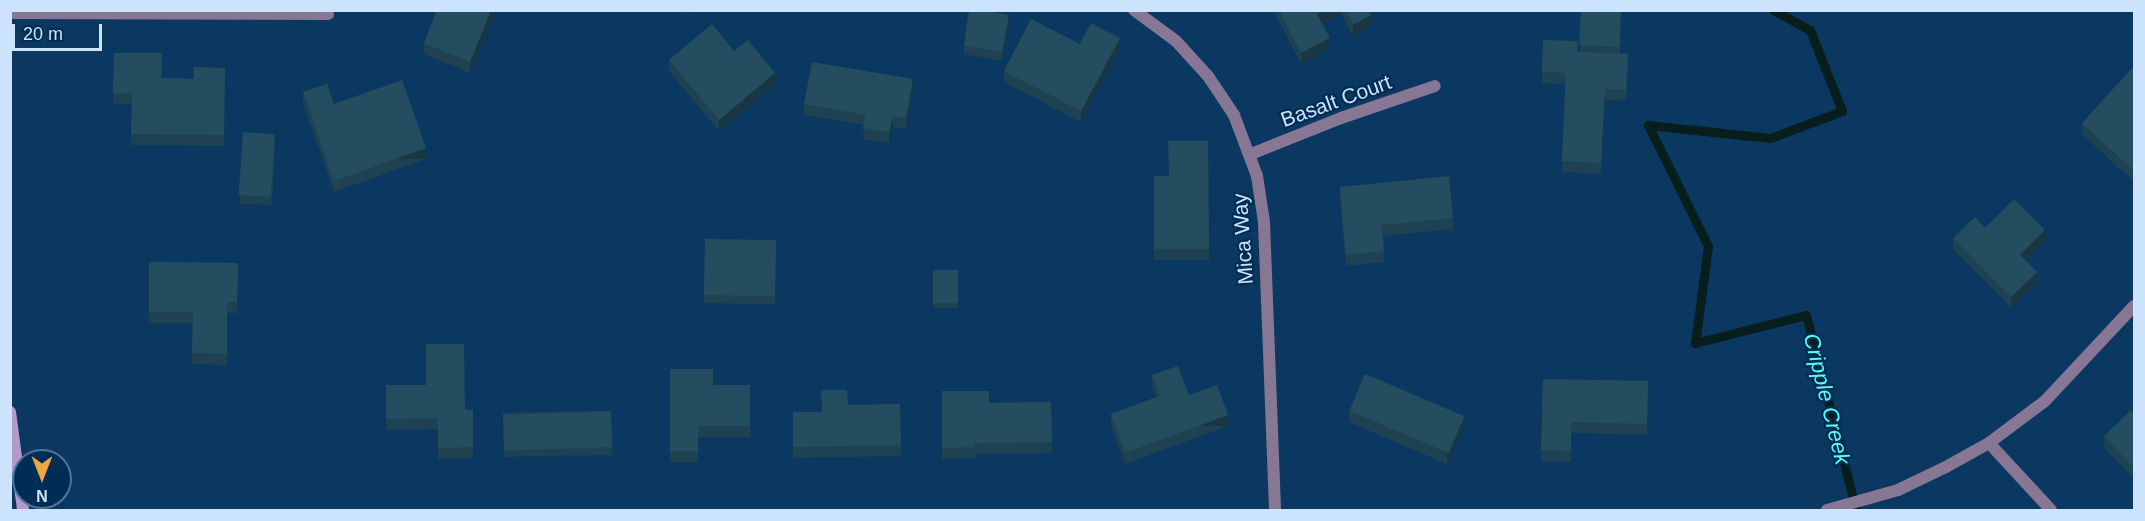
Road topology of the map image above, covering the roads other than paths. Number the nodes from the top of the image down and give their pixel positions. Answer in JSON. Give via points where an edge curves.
{"nodes":[{"id":1,"x":1134,"y":10,"type":"edge"},
{"id":2,"x":10,"y":13,"type":"edge"},
{"id":3,"x":328,"y":14,"type":"dead end"},
{"id":4,"x":1435,"y":86,"type":"dead end"},
{"id":5,"x":1251,"y":154,"type":"junction"},
{"id":6,"x":2134,"y":306,"type":"edge"},
{"id":7,"x":10,"y":412,"type":"edge"},
{"id":8,"x":1989,"y":443,"type":"junction"},
{"id":9,"x":23,"y":510,"type":"edge"},
{"id":10,"x":1275,"y":510,"type":"edge"},
{"id":11,"x":1827,"y":510,"type":"edge"},
{"id":12,"x":2051,"y":510,"type":"edge"}],
"edges":[{"from":1,"to":5,"type":"street","name":"Mica Way","via":[[1176,41],[1208,76],[1234,115]]},
{"from":2,"to":3,"type":"street"},
{"from":4,"to":5,"type":"street","name":"Basalt Court"},
{"from":5,"to":10,"type":"street","name":"Mica Way","via":[[1264,222]]},
{"from":6,"to":8,"type":"street","via":[[2057,390]]},
{"from":7,"to":9,"type":"main road"},
{"from":8,"to":11,"type":"street","via":[[1898,490]]},
{"from":8,"to":12,"type":"street"}]}
